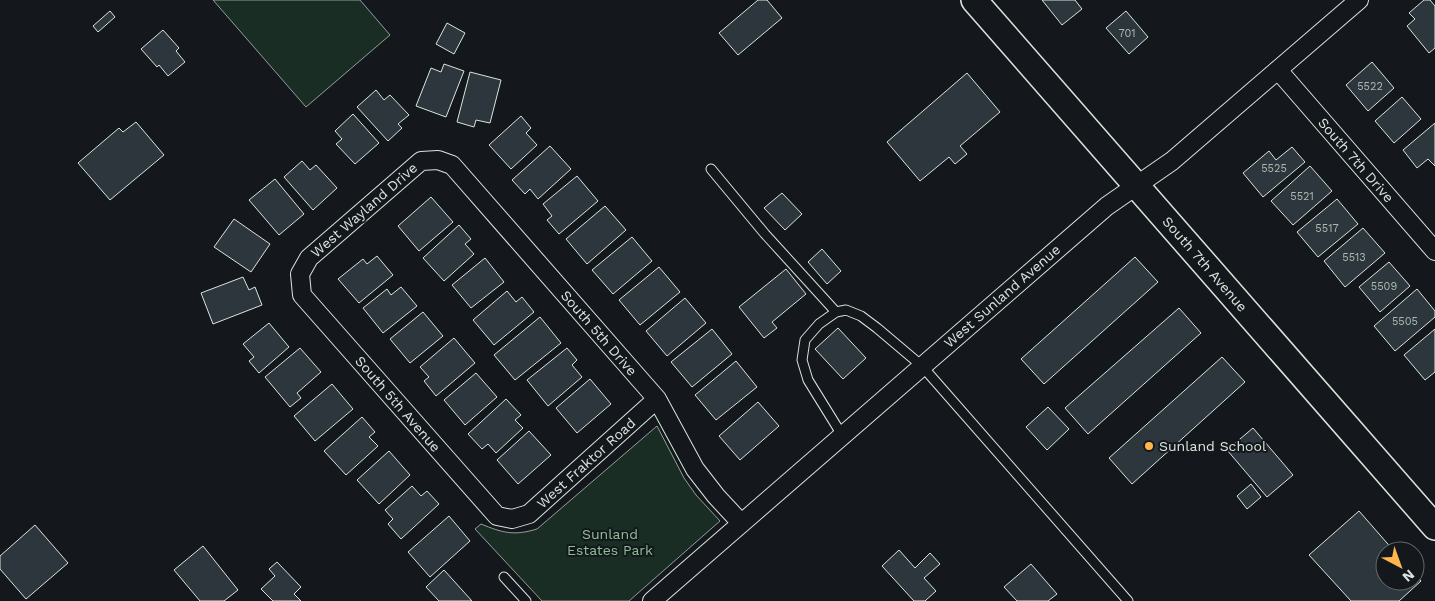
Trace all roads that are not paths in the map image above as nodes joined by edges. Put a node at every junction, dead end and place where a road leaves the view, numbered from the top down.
1 (974, 0) edge
2 (1359, 0) edge
3 (1278, 70) junction
4 (438, 160) joint
5 (711, 169) dead end
6 (1136, 185) junction
7 (1435, 251) edge
8 (300, 274) joint
9 (836, 312) junction
10 (922, 366) junction
11 (657, 399) junction
12 (842, 435) junction
13 (512, 519) joint
14 (742, 523) junction
15 (1435, 527) edge
16 (504, 577) dead end
17 (526, 601) edge
18 (652, 601) edge
19 (1128, 601) edge

1 - 6 main road, South 7th Avenue
2 - 3 street, West Sunland Avenue
3 - 6 street, West Sunland Avenue
3 - 7 street, South 7th Drive
4 - 8 street, West Wayland Drive
4 - 11 street, South 5th Drive
5 - 9 lane
6 - 10 street, West Sunland Avenue
6 - 15 main road, South 7th Avenue
8 - 13 street, South 5th Avenue
9 - 10 lane
9 - 12 lane
10 - 12 street, West Sunland Avenue
10 - 19 lane
11 - 13 street, West Fraktor Road
11 - 14 street, South 5th Drive
12 - 14 street, West Sunland Avenue
14 - 18 street, West Sunland Avenue
16 - 17 lane

